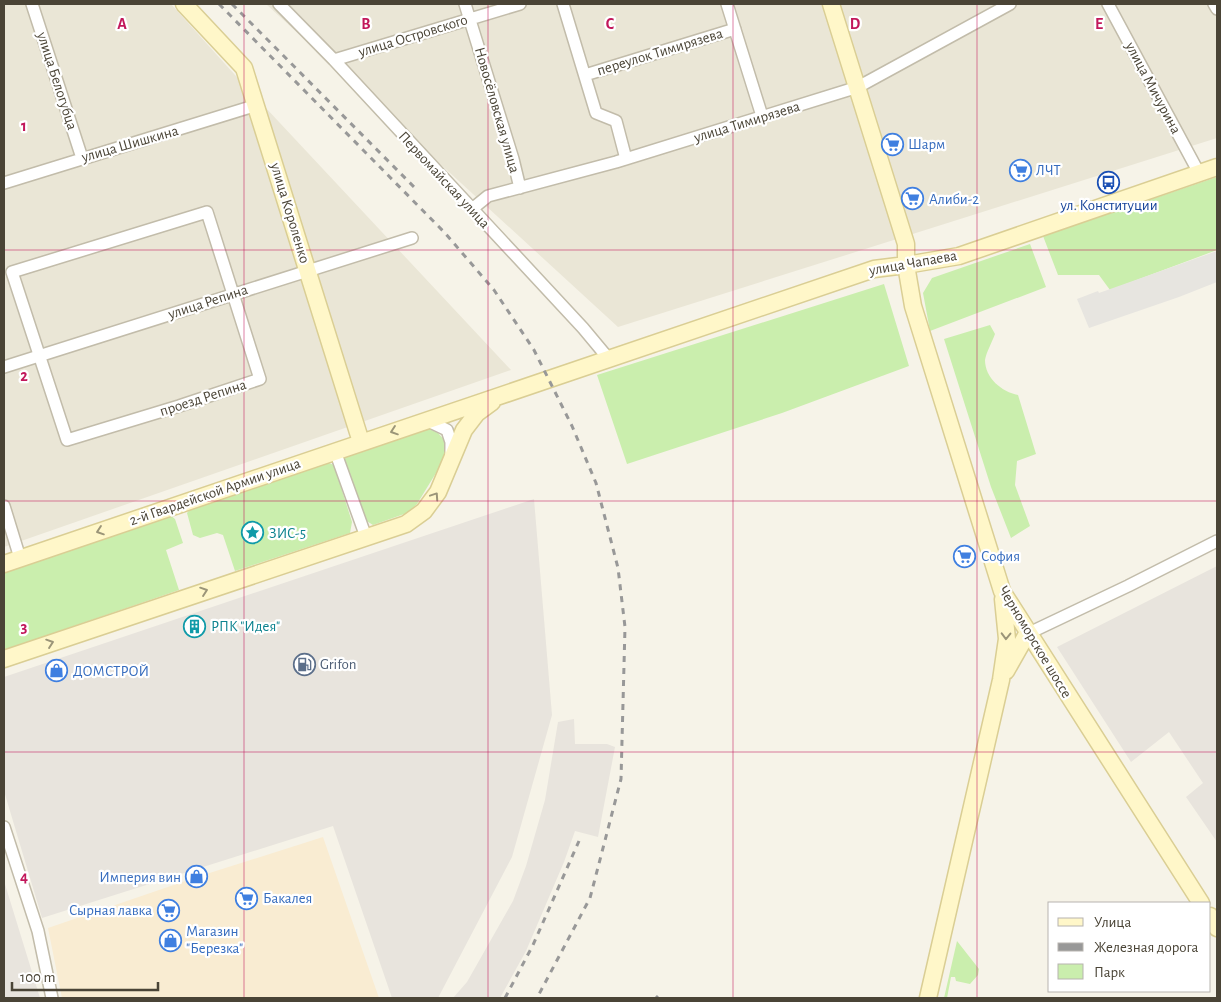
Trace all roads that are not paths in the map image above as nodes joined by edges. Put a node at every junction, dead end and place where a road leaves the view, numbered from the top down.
1 (32, 4) edge
2 (184, 4) edge
3 (279, 4) edge
4 (466, 4) edge
5 (520, 4) edge
6 (563, 4) edge
7 (727, 4) edge
8 (831, 4) edge
9 (1010, 4) edge
10 (1108, 4) edge
11 (1214, 4) edge
12 (1217, 9) edge
13 (470, 19) junction
14 (735, 29) junction
15 (334, 60) junction
16 (585, 75) junction
17 (858, 87) junction
18 (257, 105) junction
19 (762, 116) junction
20 (82, 158) junction
21 (626, 159) junction
22 (1217, 167) edge
23 (1199, 173) junction
24 (4, 183) edge
25 (520, 188) junction
26 (472, 209) junction
27 (412, 238) dead end
28 (906, 266) junction
29 (307, 271) junction
30 (831, 283) junction
31 (234, 294) junction
32 (913, 306) junction
33 (38, 356) junction
34 (608, 358) junction
35 (4, 367) edge
36 (504, 393) junction
37 (426, 420) junction
38 (362, 442) junction
39 (335, 452) junction
40 (452, 460) junction
41 (4, 506) edge
42 (366, 537) junction
43 (1217, 541) edge
44 (20, 558) junction
45 (4, 564) edge
46 (1002, 591) junction
47 (1027, 634) junction
48 (4, 659) edge
49 (1001, 680) junction
50 (4, 826) edge
51 (1200, 902) edge
52 (52, 998) edge
53 (928, 998) edge

1 - 20 street, улица Белогубца
2 - 18 main road, улица Короленко
3 - 15 street, Первомайская улица
4 - 13 street, Новосёловская улица
5 - 13 street, улица Островского
6 - 16 street
7 - 14 street
8 - 17 main road, Черноморское шоссе
9 - 17 street, улица Тимирязева
10 - 23 street, улица Мичурина
11 - 12 street
13 - 15 street, улица Островского
13 - 25 street, Новосёловская улица
14 - 16 street, переулок Тимирязева
14 - 19 street
15 - 26 street, Первомайская улица
16 - 21 street
17 - 19 street, улица Тимирязева
17 - 28 main road, Черноморское шоссе
18 - 20 street, улица Шишкина
18 - 29 main road, улица Короленко
19 - 21 street, улица Тимирязева
20 - 24 street, улица Шишкина
21 - 25 street, улица Тимирязева
22 - 23 main road, улица Чапаева
23 - 28 main road, улица Чапаева
25 - 26 street, улица Тимирязева
26 - 34 street, Первомайская улица
27 - 29 street, улица Репина
28 - 30 main road, улица Чапаева
28 - 32 main road, Черноморское шоссе
29 - 31 street, улица Репина
29 - 38 main road, улица Короленко
30 - 32 main road
30 - 34 main road, улица Чапаева
31 - 33 street, улица Репина
31 - 33 street, проезд Репина
31 - 33 street, проезд Репина
32 - 46 main road, Черноморское шоссе
33 - 35 street, улица Репина
34 - 36 main road, улица Чапаева
36 - 37 main road, 2-й Гвардейской Армии улица
36 - 40 main road
37 -> 38 main road, 2-й Гвардейской Армии улица
37 - 40 street
38 - 39 main road, 2-й Гвардейской Армии улица
39 - 42 street
39 -> 44 main road, 2-й Гвардейской Армии улица
42 -> 40 main road
41 - 44 street
48 -> 42 main road
43 - 47 street
44 - 45 main road, 2-й Гвардейской Армии улица
46 - 47 main road, Черноморское шоссе
46 -> 49 main road
47 - 49 main road
47 - 51 main road, Черноморское шоссе
49 - 53 main road
50 - 52 street

